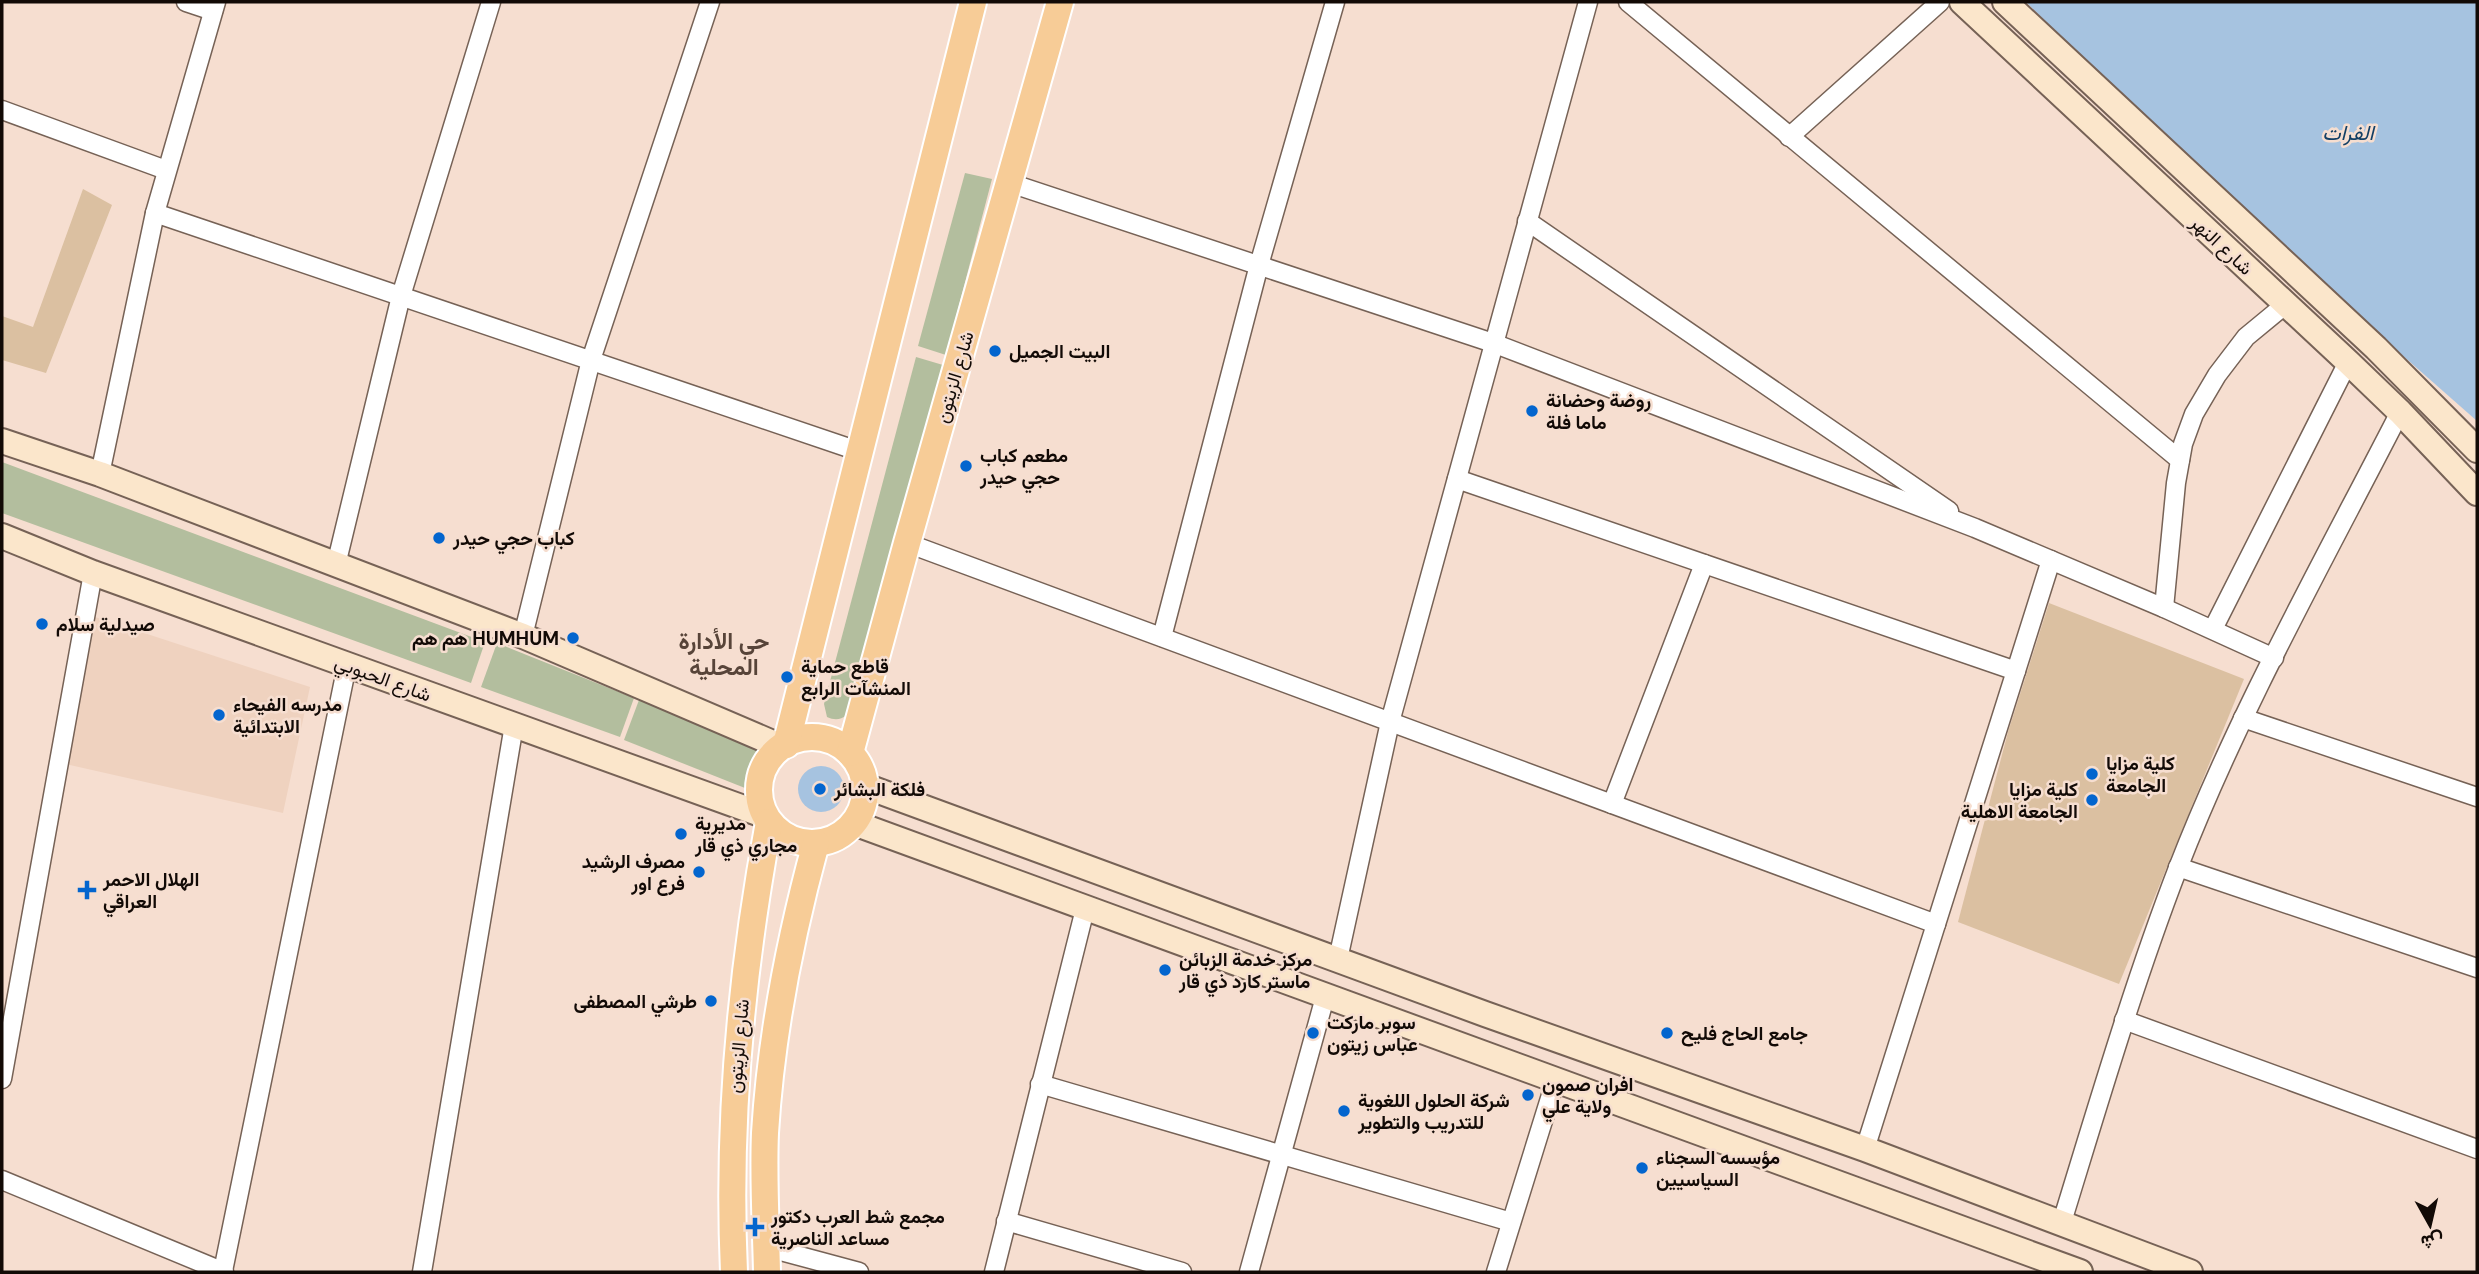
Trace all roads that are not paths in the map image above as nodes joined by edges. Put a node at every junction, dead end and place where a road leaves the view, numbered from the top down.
1 (186, 2) edge
2 (491, 2) edge
3 (710, 2) edge
4 (972, 2) edge
5 (1060, 2) edge
6 (1335, 2) edge
7 (1588, 2) edge
8 (1628, 2) edge
9 (1940, 2) edge
10 (1962, 2) edge
11 (2005, 2) edge
12 (215, 7) edge
13 (2, 110) edge
14 (1788, 137) junction
15 (166, 170) junction
16 (1010, 183) junction
17 (155, 213) junction
18 (1527, 221) junction
19 (1259, 265) junction
20 (401, 296) junction
21 (2286, 304) junction
22 (1493, 343) junction
23 (591, 360) junction
24 (2348, 362) junction
25 (2400, 412) junction
26 (2, 441) edge
27 (2477, 450) edge
28 (858, 452) junction
29 (2180, 460) junction
30 (100, 474) junction
31 (1457, 479) junction
32 (2477, 492) edge
33 (1975, 528) junction
34 (2, 536) edge
35 (906, 542) junction
36 (2051, 560) junction
37 (1704, 564) junction
38 (336, 565) junction
39 (93, 573) junction
40 (2164, 608) junction
41 (2213, 629) junction
42 (523, 636) junction
43 (1162, 637) junction
44 (2274, 658) junction
45 (347, 665) junction
46 (2016, 671) junction
47 (2243, 718) junction
48 (1391, 722) junction
49 (514, 725) junction
50 (784, 746) junction
51 (850, 753) junction
52 (865, 786) junction
53 (2477, 797) edge
54 (1612, 804) junction
55 (767, 819) junction
56 (854, 823) junction
57 (816, 843) junction
58 (2178, 867) junction
59 (1085, 909) junction
60 (1936, 924) junction
61 (1338, 959) junction
62 (2477, 968) edge
63 (1325, 997) junction
64 (1485, 1014) junction
65 (2124, 1020) junction
66 (1470, 1050) junction
67 (2, 1079) edge
68 (1556, 1079) junction
69 (1040, 1084) junction
70 (1865, 1149) junction
71 (2477, 1149) edge
72 (1281, 1154) junction
73 (2, 1180) edge
74 (1006, 1221) junction
75 (1511, 1222) junction
76 (2061, 1225) junction
77 (766, 1260) edge
78 (223, 1272) edge
79 (422, 1272) edge
80 (734, 1272) edge
81 (859, 1272) edge
82 (994, 1272) edge
83 (1182, 1272) edge
84 (1249, 1272) edge
85 (1496, 1272) edge
86 (2080, 1272) edge
87 (2190, 1272) edge

1 - 12 street
2 - 20 street
3 - 23 street
4 - 28 main road
5 - 16 main road, شارع الزيتون
6 - 19 street
7 - 18 street
8 - 14 street
9 - 14 street
10 - 21 main road, شارع النهر
11 - 27 main road, شارع النهر
12 - 15 street
13 - 15 street
14 - 29 street
15 - 17 street
16 - 19 street
16 - 35 main road, شارع الزيتون
17 - 20 street
17 - 30 street
18 - 22 street
18 - 33 street
19 - 22 street
19 - 43 street
20 - 23 street
20 - 38 street
21 - 24 main road, شارع النهر
21 - 29 street
22 - 31 street
22 - 33 street
23 - 28 street
23 - 42 street
24 - 25 main road, شارع النهر
24 - 41 street
25 - 32 main road, شارع النهر
25 - 44 street
26 - 30 main road
28 - 50 main road
29 - 40 street
30 - 38 main road
31 - 37 street
31 - 48 street
33 - 36 street
34 - 39 main road, شارع الحبوبي
35 - 43 street
35 - 51 main road, شارع الزيتون
36 - 40 street
36 - 46 street
37 - 46 street
37 - 54 street
38 - 42 main road
39 - 45 main road, شارع الحبوبي
39 - 67 street
40 - 41 street
41 - 44 street
42 - 50 main road
43 - 48 street
44 - 47 street
45 - 49 main road, شارع الحبوبي
45 - 78 street
46 - 60 street
47 - 53 street
47 - 58 street
48 - 54 street
48 - 61 street
49 - 55 main road, شارع الحبوبي
49 - 79 street
50 - 51 main road
50 - 55 main road
51 - 52 main road
52 - 56 main road
52 - 61 main road
54 - 60 street
55 - 57 main road
55 - 80 main road, شارع الزيتون
56 - 57 main road
56 - 59 main road
57 - 77 main road, شارع الزيتون
58 - 62 street
58 - 65 street
59 - 63 main road
59 - 69 street
60 - 70 street
61 - 64 main road
63 - 66 main road
63 - 72 street
64 - 66 main road
64 - 70 main road
65 - 71 street
65 - 76 street
66 - 68 main road
68 - 75 street
68 - 86 main road
69 - 72 street
69 - 74 street
70 - 76 main road
72 - 75 street
72 - 84 street
73 - 78 street
74 - 82 street
74 - 83 street
75 - 85 street
76 - 87 main road
77 - 81 street

